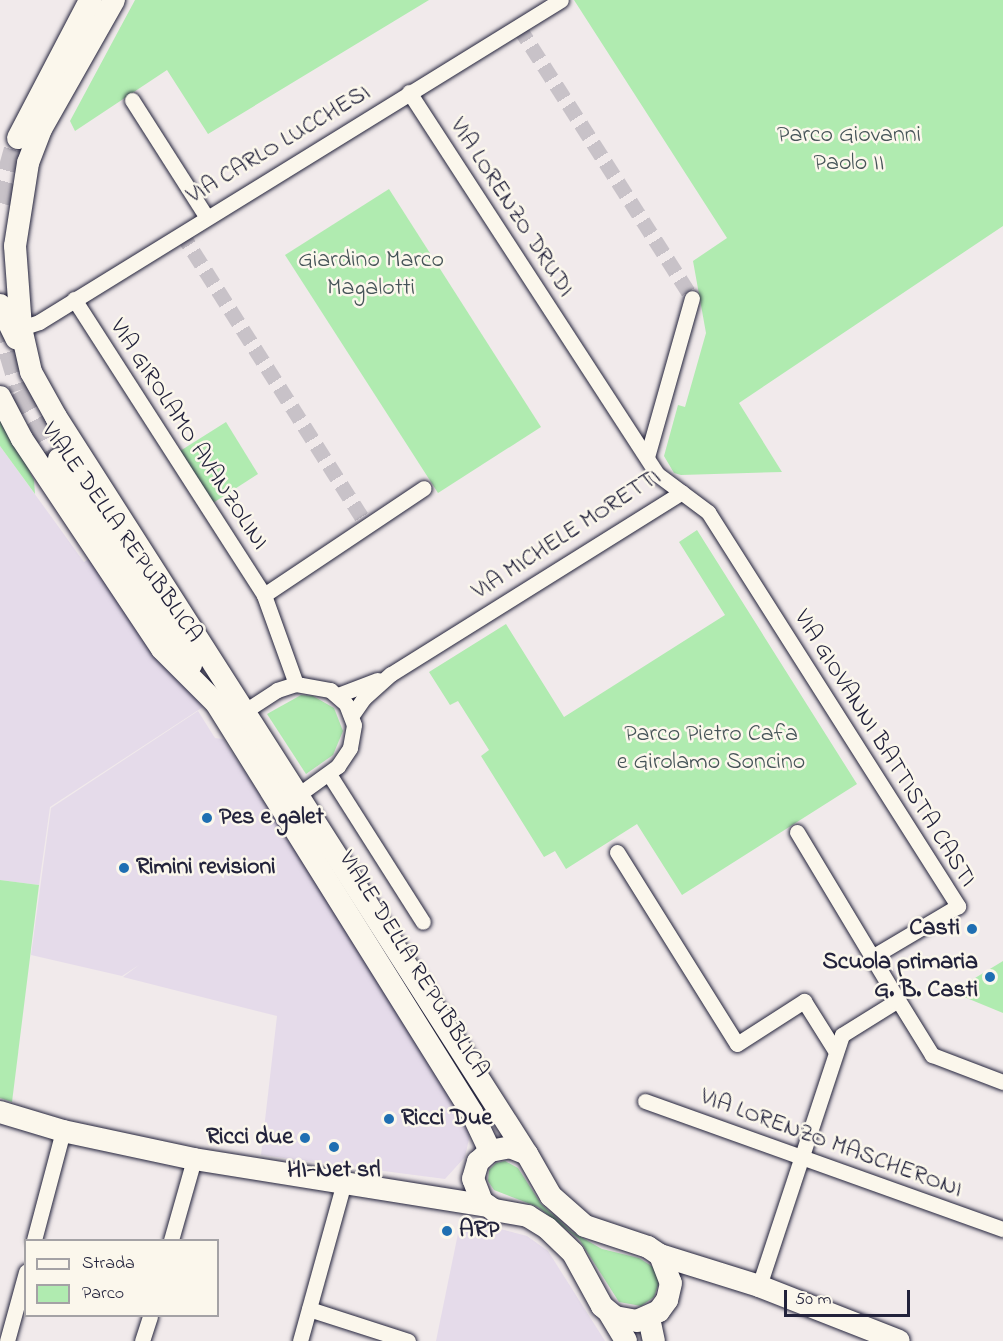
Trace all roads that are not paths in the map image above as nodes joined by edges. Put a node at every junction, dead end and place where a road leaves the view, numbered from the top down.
1 (90, 0) edge
2 (114, 0) edge
3 (561, 0) edge
4 (409, 92) junction
5 (132, 100) dead end
6 (18, 138) tunnel mouth
7 (206, 216) junction
8 (692, 298) dead end
9 (74, 299) junction
10 (0, 305) edge
11 (21, 328) junction
12 (575, 349) joint
13 (31, 372) junction
14 (0, 397) edge
15 (647, 458) junction
16 (59, 459) tunnel mouth
17 (424, 488) dead end
18 (682, 492) junction
19 (264, 596) junction
20 (391, 674) junction
21 (296, 684) junction
22 (339, 695) junction
23 (216, 703) junction
24 (245, 711) junction
25 (352, 715) junction
26 (329, 774) junction
27 (298, 795) junction
28 (796, 832) dead end
29 (617, 852) dead end
30 (423, 922) dead end
31 (872, 957) junction
32 (898, 1000) junction
33 (836, 1052) junction
34 (1003, 1082) edge
35 (645, 1101) dead end
36 (0, 1112) edge
37 (63, 1131) junction
38 (490, 1151) junction
39 (527, 1154) junction
40 (803, 1157) junction
41 (194, 1159) junction
42 (474, 1172) junction
43 (344, 1182) junction
44 (425, 1195) junction
45 (487, 1206) junction
46 (1003, 1229) edge
47 (34, 1239) edge
48 (171, 1239) edge
49 (660, 1255) junction
50 (721, 1274) junction
51 (24, 1279) edge
52 (759, 1286) junction
53 (671, 1289) junction
54 (309, 1309) junction
55 (610, 1314) junction
56 (150, 1317) edge
57 (649, 1318) junction
58 (7, 1341) edge
59 (142, 1341) edge
60 (300, 1341) edge
61 (408, 1341) edge
62 (626, 1341) edge
63 (654, 1341) edge
64 (899, 1341) edge

1 - 6 main road
2 - 11 main road
3 - 4 street, VIA CARLO LUCCHESI
4 - 7 street, VIA CARLO LUCCHESI
4 - 12 street, VIA LORENZO DRUDI
5 - 7 street
7 - 9 street, VIA CARLO LUCCHESI
8 - 15 street
9 - 11 street, VIA CARLO LUCCHESI
9 - 19 street, VIA GIROLAMO AVANZOLINI
10 - 13 main road
11 - 13 main road
12 - 15 street, VIA MICHELE MORETTI
13 - 24 main road, VIALE DELLA REPUBBLICA
14 - 23 main road, VIALE DELLA REPUBBLICA
15 - 18 street, VIA MICHELE MORETTI
16 - 23 main road
17 - 19 street
18 - 20 street, VIA MICHELE MORETTI
18 - 31 street, VIA GIOVANNI BATTISTA CASTI
19 - 21 street
20 - 22 street, VIA MICHELE MORETTI
20 - 25 street, VIA MICHELE MORETTI
21 - 22 street
21 - 24 street
22 - 25 street
23 - 38 main road, VIALE DELLA REPUBBLICA
24 - 27 main road, VIALE DELLA REPUBBLICA
25 - 26 street
26 - 27 street
26 - 30 street
27 - 39 main road, VIALE DELLA REPUBBLICA
28 - 31 street
29 - 33 street
31 - 32 street
32 - 33 street
32 - 34 street
33 - 40 street
35 - 40 street, VIA LORENZO MASCHERONI
36 - 37 main road
37 - 41 main road
37 - 47 street
38 - 39 main road
38 - 42 main road
39 - 49 main road, VIALE DELLA REPUBBLICA
40 - 46 street, VIA LORENZO MASCHERONI
40 - 52 street
41 - 43 main road
41 - 48 street
42 - 44 main road
42 - 45 main road
43 - 44 main road
43 - 54 street
44 - 45 main road
45 - 55 main road
49 - 50 main road, VIALE DELLA REPUBBLICA
49 - 53 main road
50 - 52 main road, VIALE DELLA REPUBBLICA
50 - 53 main road
51 - 58 street
52 - 64 main road, VIALE DELLA REPUBBLICA
53 - 57 main road
54 - 60 street
54 - 61 street
55 - 57 main road
55 - 62 main road
56 - 59 street
57 - 63 main road

